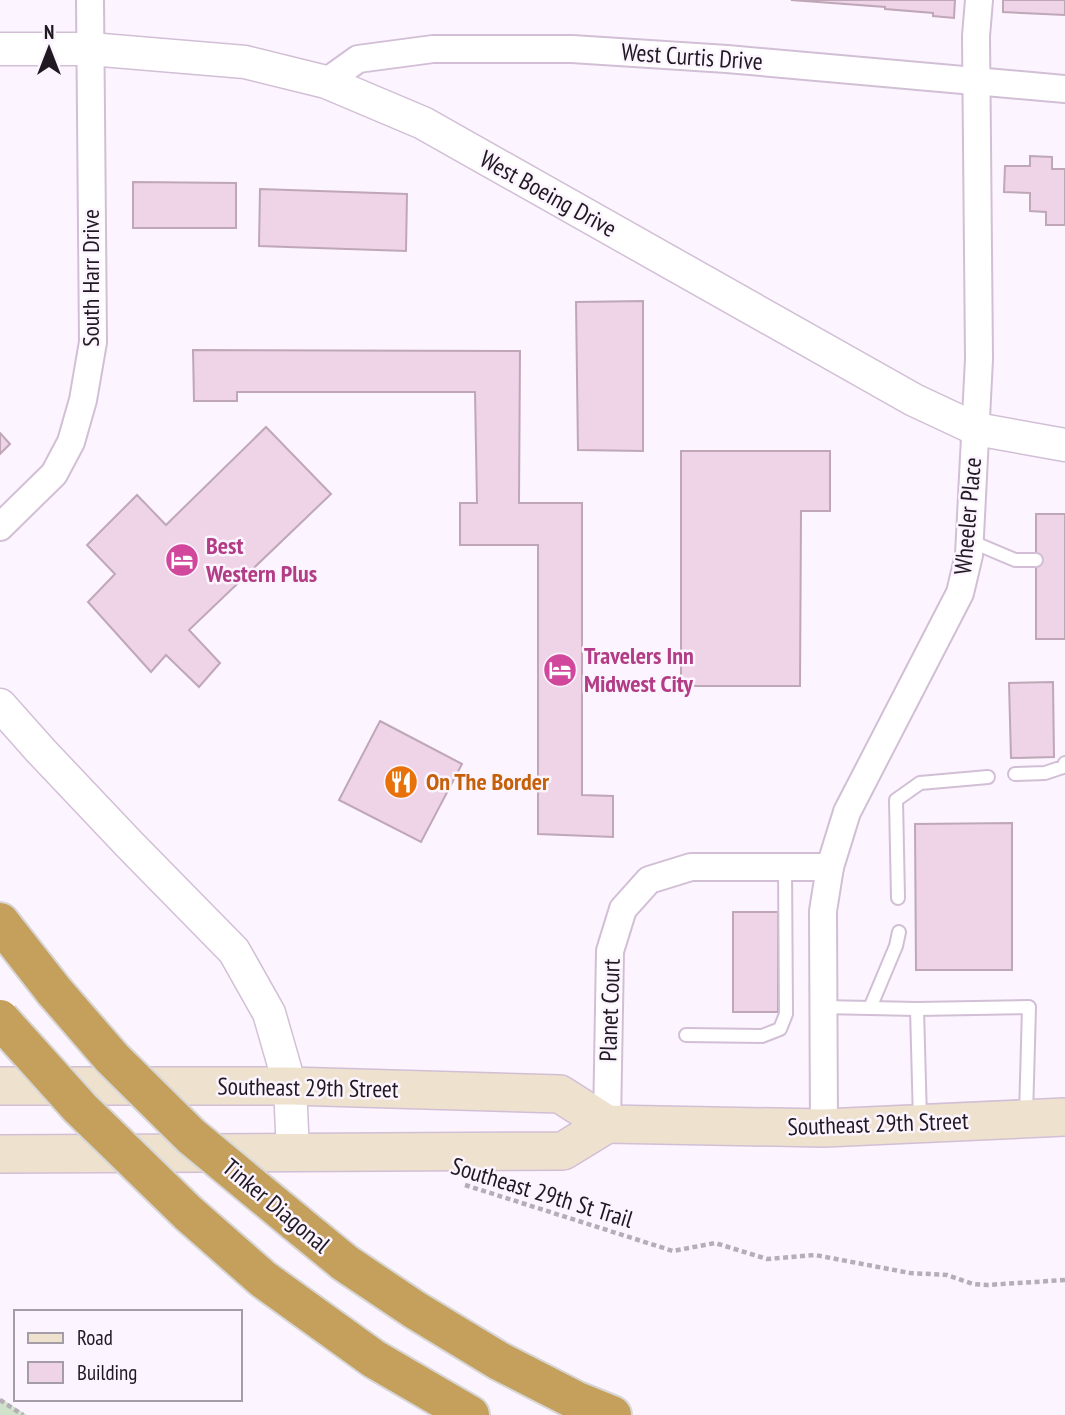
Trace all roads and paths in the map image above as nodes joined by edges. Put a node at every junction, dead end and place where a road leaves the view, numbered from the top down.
1 (90, 0) edge
2 (979, 0) edge
3 (0, 49) edge
4 (90, 49) junction
5 (326, 82) junction
6 (976, 82) junction
7 (1065, 89) edge
8 (976, 429) junction
9 (1065, 445) edge
10 (0, 527) edge
11 (970, 541) junction
12 (1036, 560) dead end
13 (0, 705) edge
14 (1065, 763) edge
15 (1015, 774) dead end
16 (988, 777) dead end
17 (785, 867) junction
18 (830, 867) junction
19 (898, 898) dead end
20 (0, 922) edge
21 (899, 932) dead end
22 (822, 1007) junction
23 (870, 1008) junction
24 (917, 1009) junction
25 (0, 1019) edge
26 (687, 1035) dead end
27 (0, 1086) edge
28 (290, 1086) junction
29 (1065, 1117) edge
30 (1026, 1119) junction
31 (920, 1123) junction
32 (607, 1124) junction
33 (824, 1128) junction
34 (293, 1153) junction
35 (0, 1154) edge
36 (464, 1185) dead end
37 (1065, 1280) edge
38 (0, 1400) edge
39 (23, 1415) edge
40 (470, 1415) edge
41 (612, 1415) edge

1 - 4 street, South Harr Drive
2 - 6 street, Wheeler Place
3 - 4 street, West Boeing Drive
4 - 5 street, West Boeing Drive
4 - 10 street, South Harr Drive
5 - 6 street, West Curtis Drive
5 - 8 street, West Boeing Drive
6 - 7 street, West Curtis Drive
6 - 8 street, Wheeler Place
8 - 9 street, West Boeing Drive
8 - 11 street, Wheeler Place
11 - 12 lane
11 - 18 street, Wheeler Place
13 - 28 street
14 - 15 lane
16 - 19 lane
17 - 18 street, Planet Court
17 - 26 lane
17 - 32 street, Planet Court
18 - 22 street, Wheeler Place
20 - 41 highway, Tinker Diagonal, bridge
21 - 23 lane
22 - 23 lane
22 - 33 street, Wheeler Place
23 - 24 lane
24 - 30 lane
24 - 31 lane
25 - 40 highway, bridge
27 - 28 main road, Southeast 29th Street
28 - 32 main road, Southeast 29th Street
28 - 34 street
29 - 30 main road, Southeast 29th Street
30 - 31 main road, Southeast 29th Street
31 - 33 main road, Southeast 29th Street
32 - 33 main road, Southeast 29th Street
32 - 34 main road
34 - 35 main road
36 - 37 path, Southeast 29th St Trail
38 - 39 path

